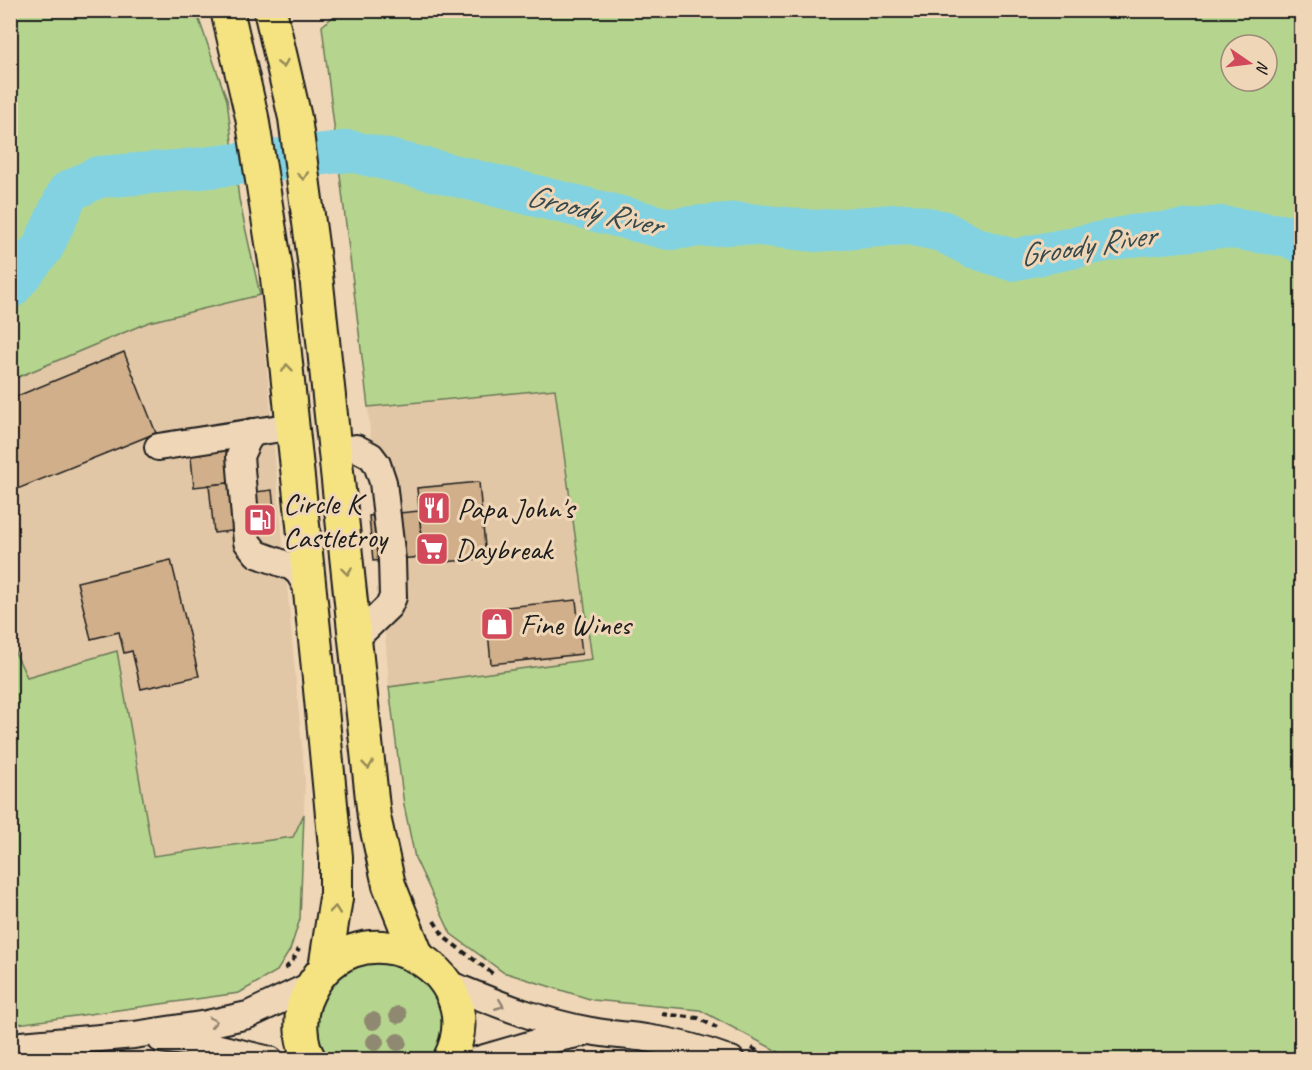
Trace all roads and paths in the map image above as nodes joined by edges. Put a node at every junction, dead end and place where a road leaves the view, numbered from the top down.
1 (227, 10) edge
2 (270, 10) edge
3 (328, 391) junction
4 (294, 426) junction
5 (253, 432) junction
6 (158, 447) dead end
7 (335, 451) junction
8 (301, 494) junction
9 (311, 594) junction
10 (354, 640) junction
11 (433, 918) dead end
12 (304, 940) dead end
13 (417, 955) junction
14 (319, 976) junction
15 (278, 977) dead end
16 (497, 978) dead end
17 (446, 983) junction
18 (591, 1031) junction
19 (134, 1035) junction
20 (10, 1046) edge
21 (270, 1059) edge
22 (310, 1059) edge
23 (449, 1059) edge
24 (478, 1059) edge
25 (731, 1059) edge

4 -> 1 main road
2 -> 3 main road
3 - 4 main road
3 - 7 main road
4 - 5 street
4 - 8 main road
5 - 6 street
5 - 9 street
7 - 8 main road
7 -> 10 main road
7 - 10 street
8 - 9 main road
14 -> 9 main road
10 -> 13 main road
11 - 16 path
12 - 15 path
13 - 14 main road
13 - 17 main road
19 -> 14 street
14 - 22 main road
17 -> 18 street
17 - 23 main road
18 - 24 street
18 - 25 street
19 - 20 street
19 - 21 street

